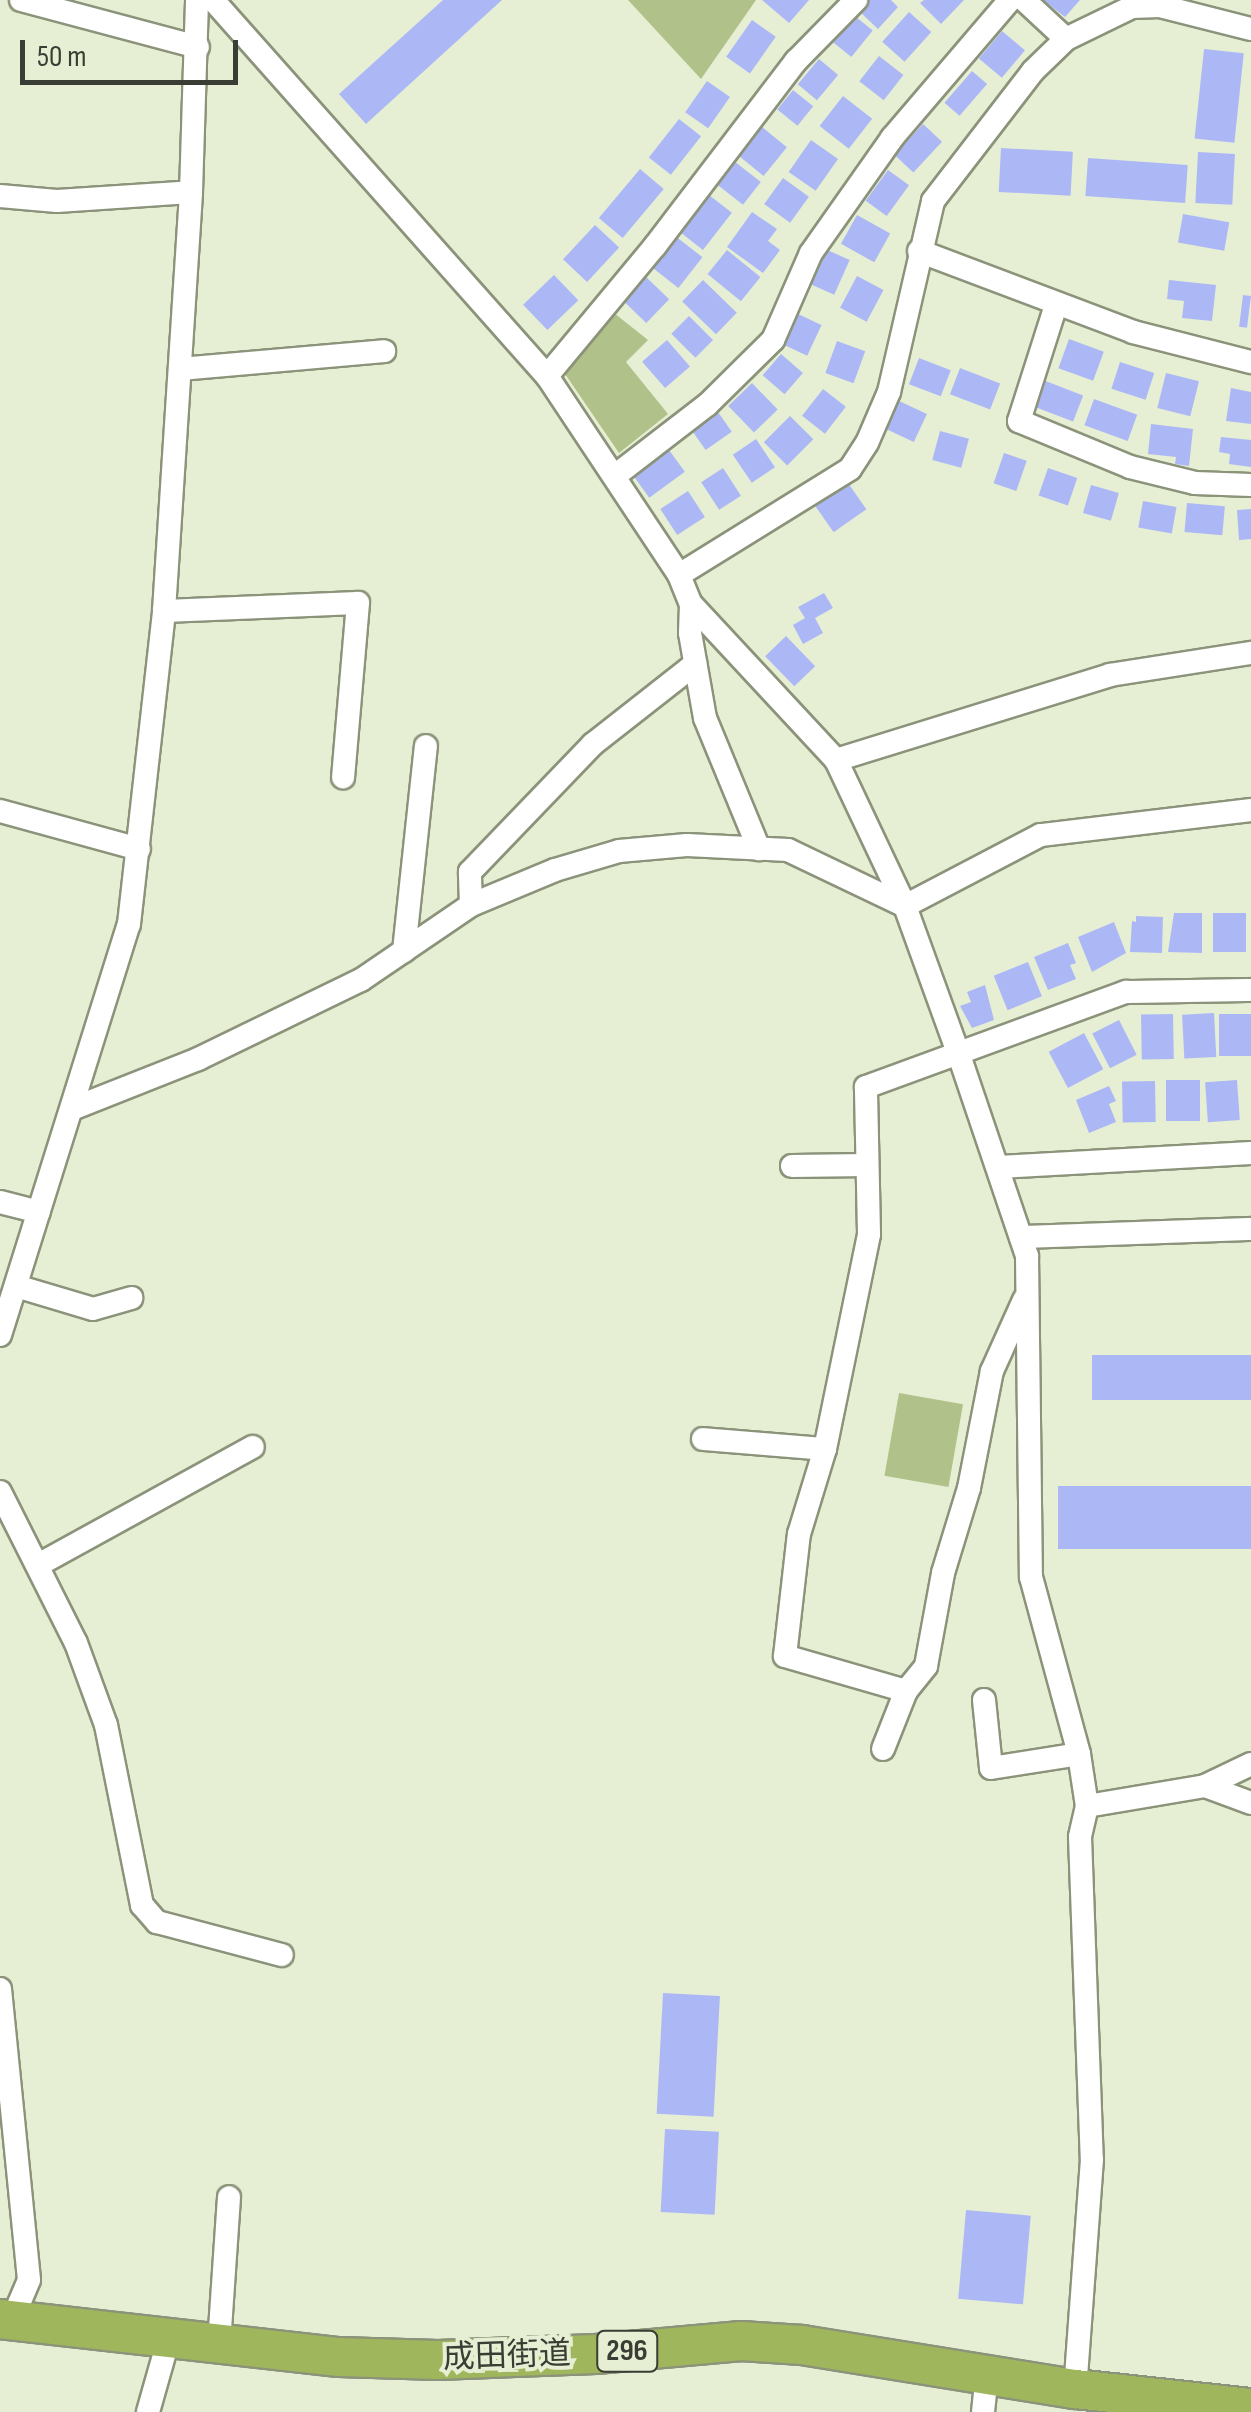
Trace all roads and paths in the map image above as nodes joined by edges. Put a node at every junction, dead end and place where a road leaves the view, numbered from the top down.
1 (21, 0) edge
2 (197, 0) edge
3 (213, 0) edge
4 (856, 0) edge
5 (1010, 0) edge
6 (1024, 0) edge
7 (1251, 29) edge
8 (1066, 39) junction
9 (198, 47) junction
10 (191, 192) junction
11 (0, 196) edge
12 (918, 252) junction
13 (1056, 305) junction
14 (384, 350) dead end
15 (1251, 362) edge
16 (180, 369) junction
17 (547, 376) junction
18 (616, 475) junction
19 (1251, 486) edge
20 (679, 575) junction
21 (692, 604) junction
22 (164, 611) junction
23 (1251, 653) edge
24 (695, 664) junction
25 (426, 746) dead end
26 (836, 760) junction
27 (343, 777) dead end
28 (1251, 810) edge
29 (0, 811) edge
30 (759, 849) junction
31 (140, 850) junction
32 (471, 905) junction
33 (905, 906) junction
34 (404, 952) junction
35 (1251, 990) edge
36 (959, 1056) junction
37 (72, 1109) junction
38 (1251, 1152) edge
39 (792, 1166) dead end
40 (867, 1166) junction
41 (999, 1168) junction
42 (0, 1202) edge
43 (40, 1212) junction
44 (1251, 1229) edge
45 (1020, 1237) junction
46 (16, 1286) junction
47 (131, 1298) dead end
48 (1024, 1300) junction
49 (0, 1335) edge
50 (703, 1439) dead end
51 (253, 1447) dead end
52 (824, 1449) junction
53 (0, 1492) edge
54 (38, 1565) junction
55 (906, 1692) junction
56 (984, 1700) dead end
57 (883, 1749) dead end
58 (1079, 1754) junction
59 (1251, 1764) edge
60 (1205, 1786) junction
61 (1251, 1803) edge
62 (1086, 1806) junction
63 (282, 1955) dead end
64 (0, 1989) edge
65 (228, 2197) dead end
66 (6, 2320) edge
67 (169, 2338) junction
68 (219, 2344) junction
69 (1075, 2389) junction
70 (985, 2394) edge
71 (1251, 2408) edge
72 (148, 2412) edge

1 - 9 street
2 - 9 street
3 - 17 street
4 - 17 street
5 - 18 street
6 - 8 street
7 - 8 street
8 - 12 street
9 - 10 street
10 - 11 street
10 - 16 street
12 - 13 street
12 - 20 street
13 - 15 street
13 - 19 street
14 - 16 street
16 - 22 street
17 - 18 street
18 - 20 street
20 - 21 street
21 - 24 street
21 - 26 street
22 - 27 street
22 - 31 street
23 - 26 street
24 - 30 street
24 - 32 street
25 - 34 street
26 - 33 street
28 - 33 street
29 - 31 street
30 - 32 street
30 - 33 street
31 - 37 street
32 - 34 street
33 - 36 street
34 - 37 street
35 - 36 street
36 - 40 street
36 - 41 street
37 - 43 street
38 - 41 street
39 - 40 street
40 - 52 street
41 - 45 street
42 - 43 street
43 - 46 street
44 - 45 street
45 - 48 street
46 - 47 street
46 - 49 street
48 - 55 street
48 - 58 street
50 - 52 street
51 - 54 street
52 - 55 street
53 - 54 street
54 - 63 street
55 - 57 street
56 - 58 street
58 - 62 street
59 - 60 street
60 - 61 street
60 - 62 street
62 - 69 street
64 - 66 street
65 - 68 street
66 - 67 highway, 成田街道 / 296
67 - 68 highway, 成田街道 / 296
67 - 72 street
68 - 70 highway, 成田街道 / 296
69 - 70 highway, 成田街道 / 296
69 - 71 highway, 成田街道 / 296

